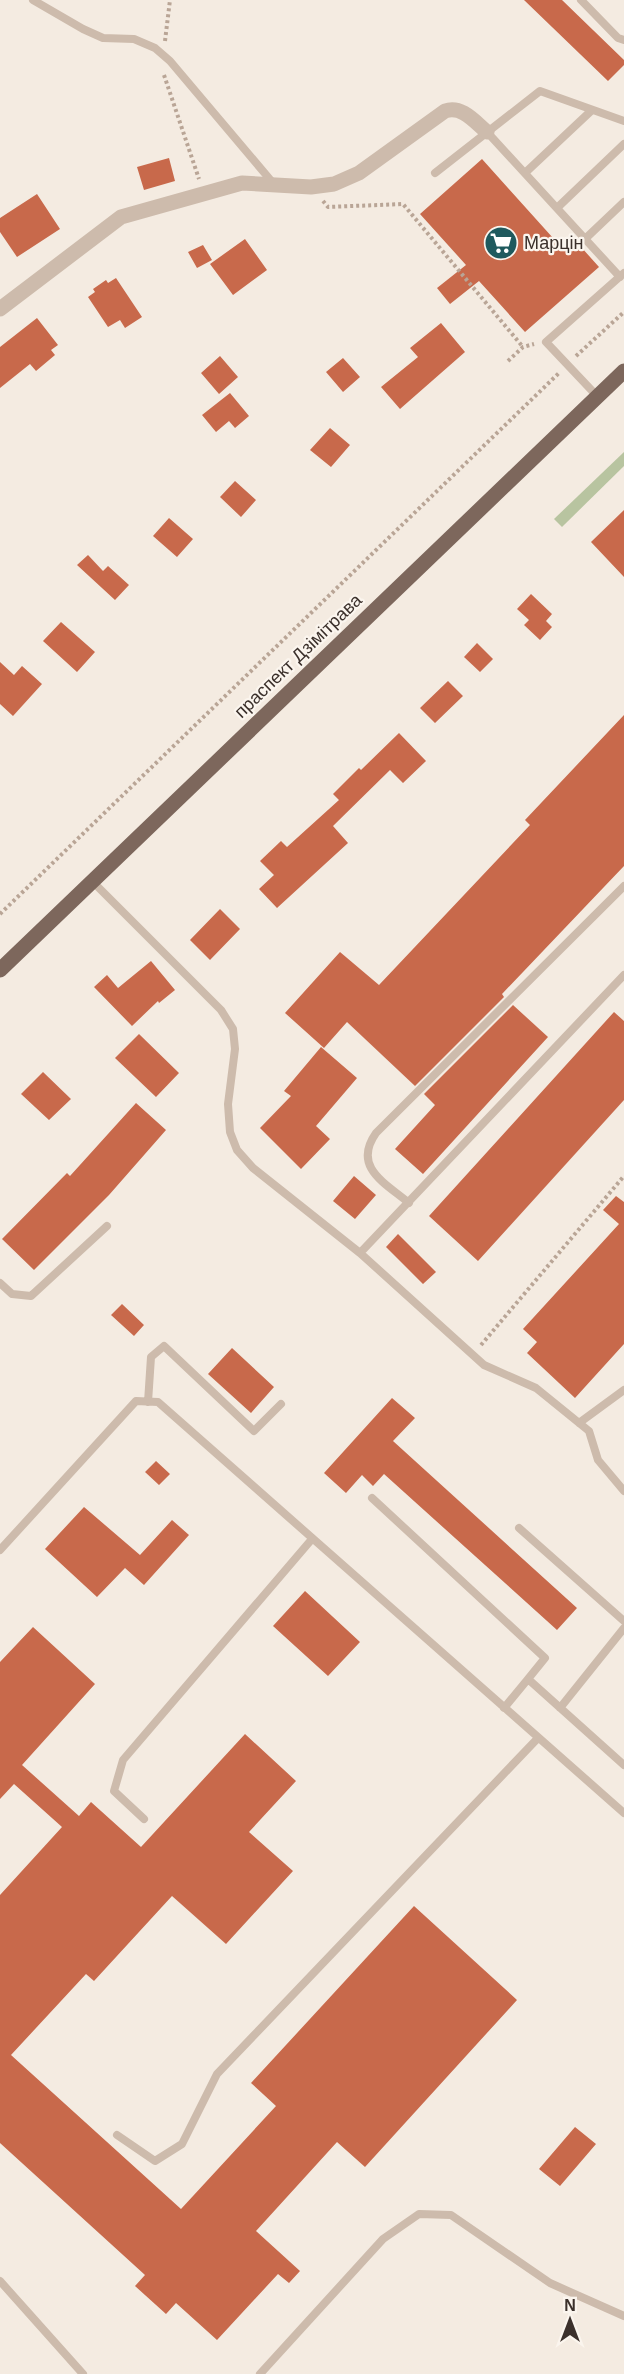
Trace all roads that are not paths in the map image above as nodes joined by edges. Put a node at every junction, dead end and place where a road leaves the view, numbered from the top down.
1 (33, 0) edge
2 (581, 0) edge
3 (624, 40) edge
4 (592, 110) junction
5 (624, 121) edge
6 (487, 132) junction
7 (624, 144) edge
8 (435, 173) dead end
9 (525, 173) junction
10 (274, 184) junction
11 (624, 202) edge
12 (557, 208) junction
13 (585, 238) junction
14 (622, 275) edge
15 (0, 309) edge
16 (624, 371) edge
17 (597, 396) junction
18 (92, 881) junction
19 (624, 886) edge
20 (0, 970) edge
21 (624, 975) edge
22 (409, 1203) junction
23 (107, 1226) dead end
24 (360, 1253) junction
25 (0, 1283) edge
26 (624, 1390) edge
27 (148, 1401) junction
28 (281, 1404) dead end
29 (579, 1423) junction
30 (624, 1491) edge
31 (372, 1498) dead end
32 (519, 1528) dead end
33 (312, 1539) junction
34 (0, 1550) edge
35 (624, 1621) edge
36 (624, 1628) edge
37 (528, 1679) junction
38 (504, 1708) junction
39 (560, 1708) junction
40 (538, 1738) junction
41 (624, 1765) edge
42 (624, 1813) edge
43 (144, 1819) dead end
44 (117, 2135) dead end
45 (2, 2286) edge
46 (624, 2316) edge
47 (83, 2374) edge
48 (260, 2374) edge

1 - 10 lane
2 - 3 lane
4 - 5 lane
4 - 6 lane
4 - 9 lane
6 - 8 lane
6 - 9 lane
6 - 10 street
7 - 12 lane
9 - 12 lane
10 - 15 street
11 - 13 lane
12 - 13 lane
13 - 14 lane
14 - 17 lane
16 - 17 main road, праспект Дзімітрава
17 - 18 main road, праспект Дзімітрава
18 - 20 main road, праспект Дзімітрава
18 - 24 lane
19 - 22 lane
21 - 22 lane
22 - 24 lane
23 - 25 lane
24 - 29 lane
26 - 29 lane
27 - 28 lane
27 - 33 lane
27 - 34 lane
29 - 30 lane
31 - 37 lane
32 - 35 lane
33 - 38 lane
33 - 43 lane
36 - 39 lane
37 - 38 lane
37 - 39 lane
38 - 40 lane
39 - 41 lane
40 - 42 lane
40 - 44 lane
45 - 47 lane
46 - 48 lane

